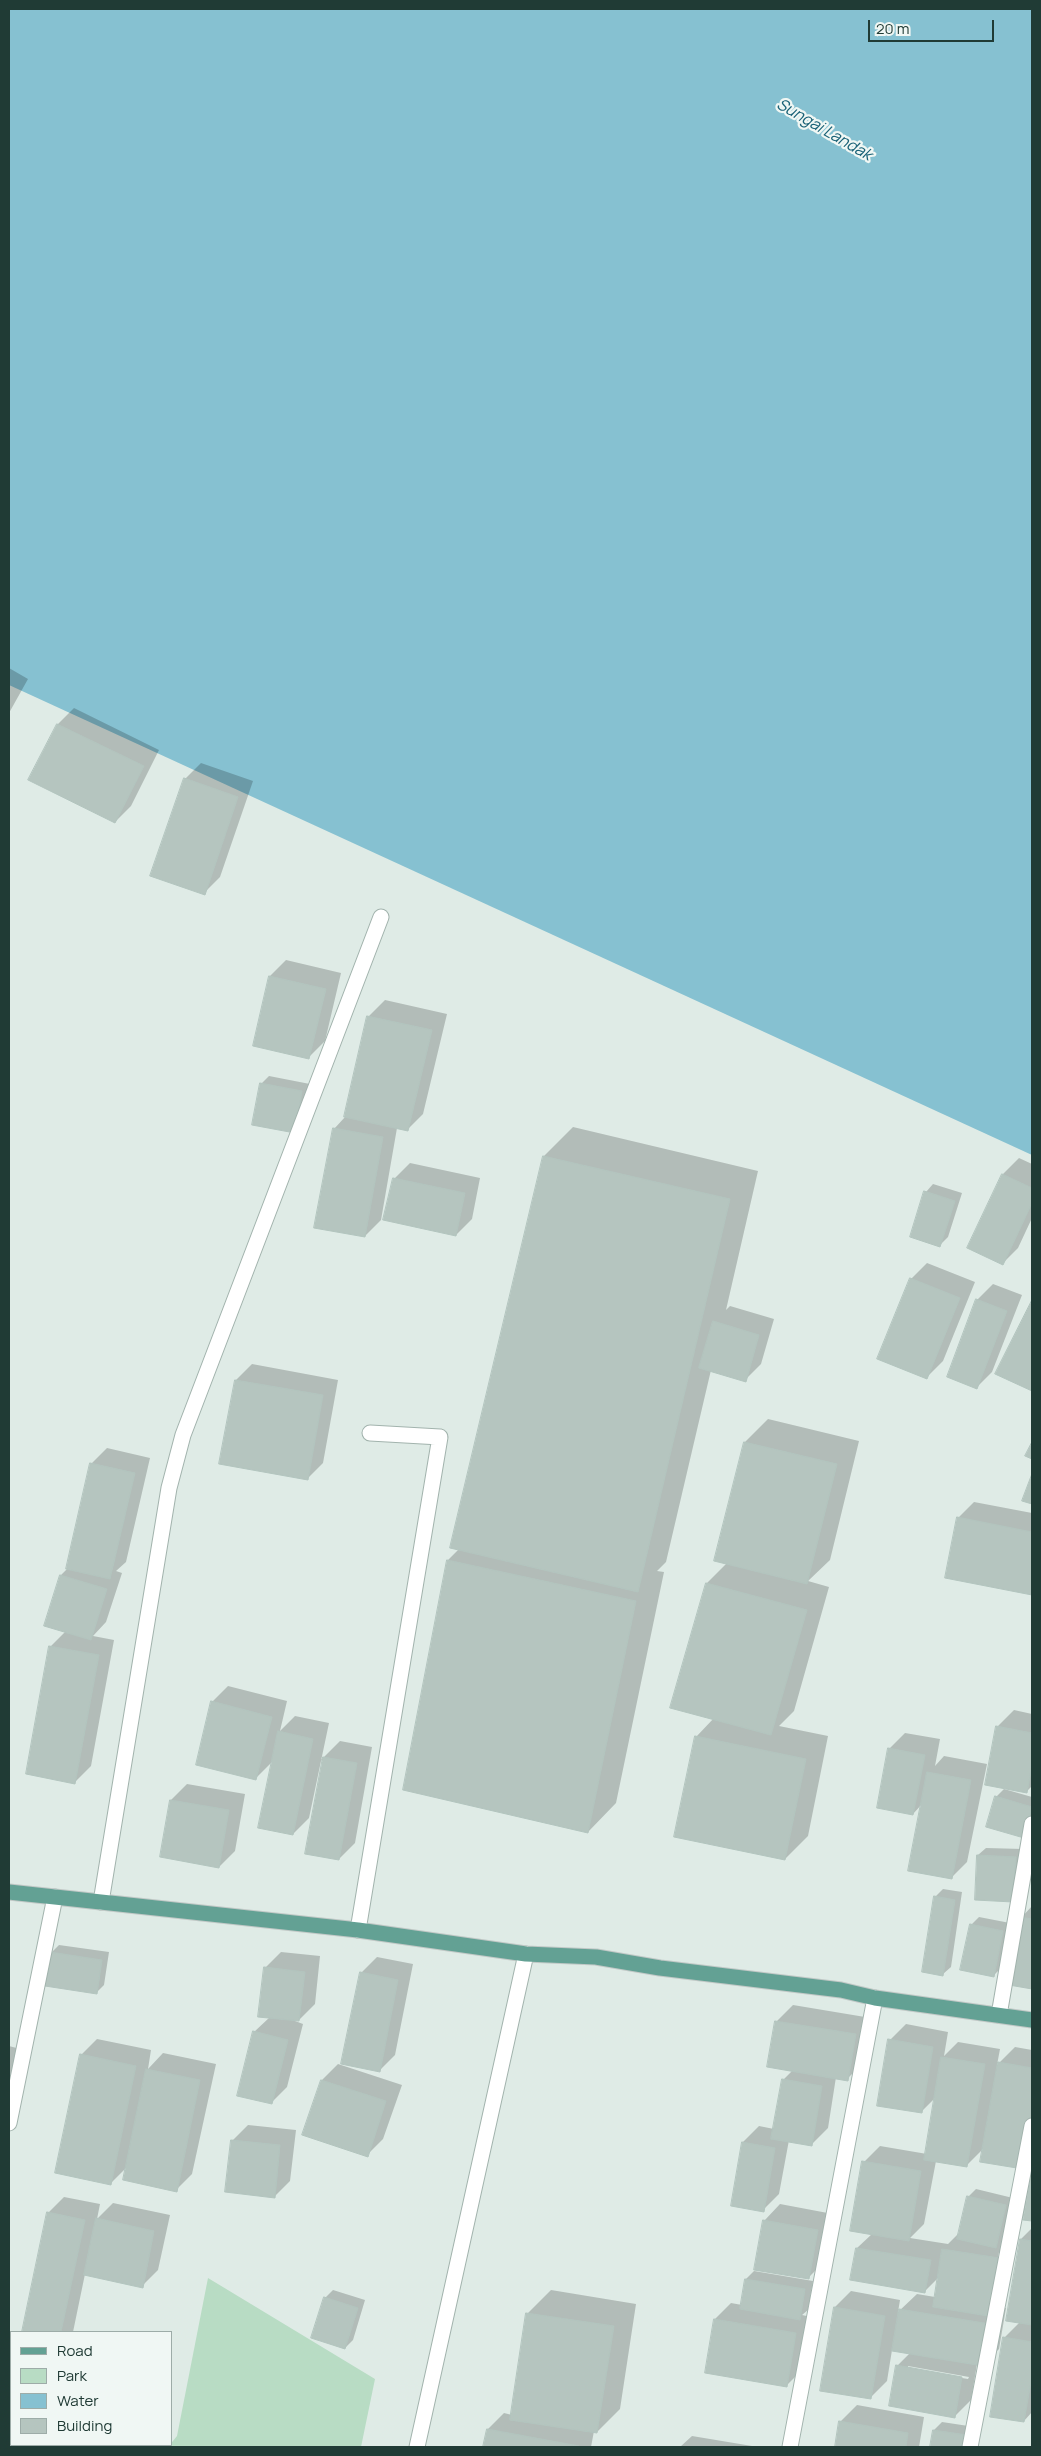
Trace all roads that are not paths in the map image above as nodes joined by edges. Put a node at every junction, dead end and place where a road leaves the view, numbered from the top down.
1 (381, 917) dead end
2 (370, 1433) dead end
3 (1032, 1824) edge
4 (9, 1892) edge
5 (55, 1897) junction
6 (101, 1902) junction
7 (358, 1930) junction
8 (526, 1954) junction
9 (875, 1998) junction
10 (999, 2015) junction
11 (1032, 2020) edge
12 (9, 2123) edge
13 (1032, 2126) edge
14 (416, 2447) edge
15 (790, 2447) edge
16 (970, 2447) edge

1 - 6 street
2 - 7 street
3 - 10 street
4 - 5 main road
5 - 6 main road
5 - 12 street
6 - 7 main road
7 - 8 main road
8 - 9 main road
8 - 14 street
9 - 10 main road
9 - 15 street
10 - 11 main road
13 - 16 street

